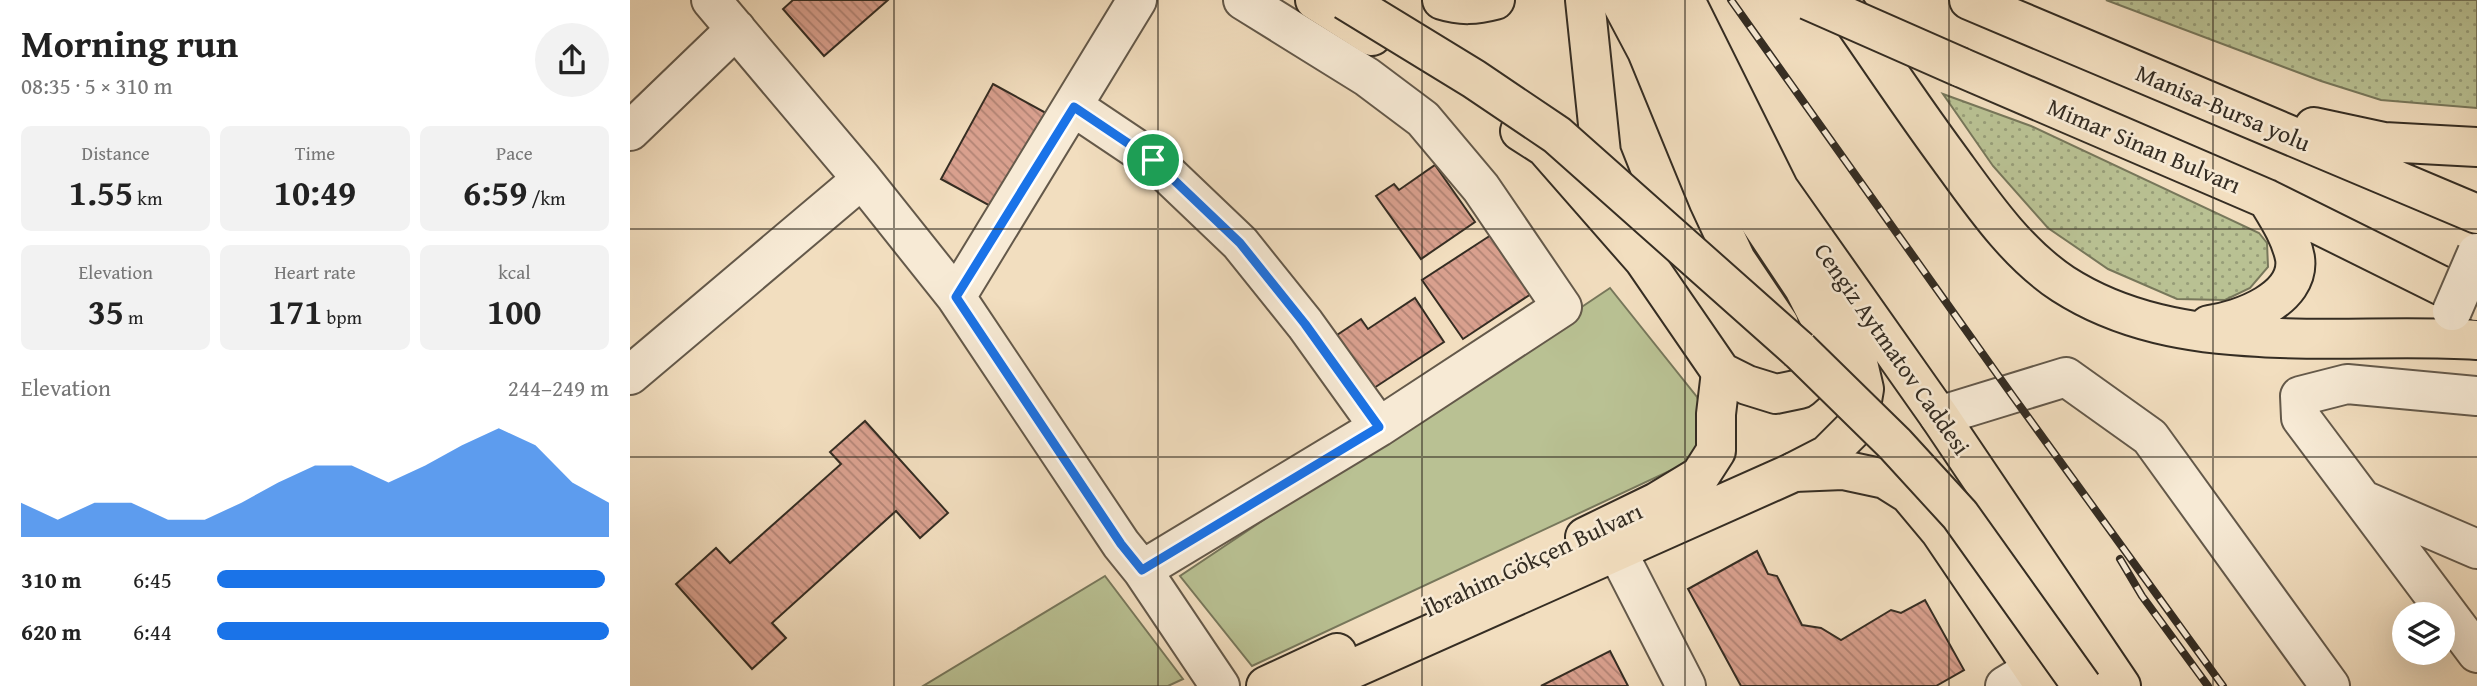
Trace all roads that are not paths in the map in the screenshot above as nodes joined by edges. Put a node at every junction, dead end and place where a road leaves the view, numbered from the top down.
1 (711, 0) edge
2 (1137, 0) edge
3 (1243, 0) edge
4 (1315, 0) edge
5 (1345, 0) edge
6 (1442, 0) edge
7 (1495, 0) edge
8 (1585, 0) edge
9 (1620, 0) edge
10 (1648, 0) edge
11 (1685, 0) edge
12 (1808, 0) edge
13 (1840, 0) edge
14 (1969, 0) edge
15 (736, 29) junction
16 (2216, 105) junction
17 (1074, 107) junction
18 (630, 131) edge
19 (2477, 147) edge
20 (862, 179) junction
21 (2267, 199) junction
22 (2477, 214) edge
23 (2477, 253) edge
24 (1644, 260) junction
25 (1804, 288) junction
26 (956, 297) junction
27 (2464, 306) edge
28 (2182, 329) junction
29 (2477, 340) edge
30 (1799, 350) junction
31 (1721, 372) junction
32 (630, 375) edge
33 (2477, 396) edge
34 (1939, 416) junction
35 (1379, 427) junction
36 (1794, 472) junction
37 (2362, 499) junction
38 (1611, 539) junction
39 (2477, 549) edge
40 (1142, 570) junction
41 (2477, 653) edge
42 (2028, 680) edge
43 (1220, 686) edge
44 (1265, 686) edge
45 (1314, 686) edge
46 (1686, 686) edge
47 (2082, 686) edge
48 (2122, 686) edge
49 (2330, 686) edge

1 - 15 street
2 - 17 street
3 - 35 street
4 - 24 main road
5 - 30 main road, bridge
6 - 7 main road
8 - 24 main road
9 - 30 main road, bridge
10 - 25 main road
11 - 34 main road, Cengiz Aytmatov Caddesi
12 - 21 main road, Mimar Sinan Bulvarı, bridge
13 - 28 main road
14 - 16 main road, Manisa-Bursa yolu
15 - 18 street
15 - 20 street
16 - 19 main road
16 - 22 main road, Manisa-Bursa yolu
17 - 26 street
17 - 35 street
20 - 26 street
20 - 32 street
21 - 27 main road, Mimar Sinan Bulvarı
21 - 28 main road
23 - 27 street, bridge
24 - 31 main road
25 - 31 main road
25 - 36 main road, İbrahim Gökçen Bulvarı
26 - 40 street
28 - 29 main road
30 - 47 main road, bridge
31 - 38 main road, İbrahim Gökçen Bulvarı
33 - 37 street
34 - 48 main road, Cengiz Aytmatov Caddesi
34 - 49 street
35 - 40 street
36 - 38 main road, İbrahim Gökçen Bulvarı
36 - 42 main road
37 - 39 street
37 - 41 street
38 - 44 main road, İbrahim Gökçen Bulvarı
38 - 45 main road, İbrahim Gökçen Bulvarı
38 - 46 street
40 - 43 street

